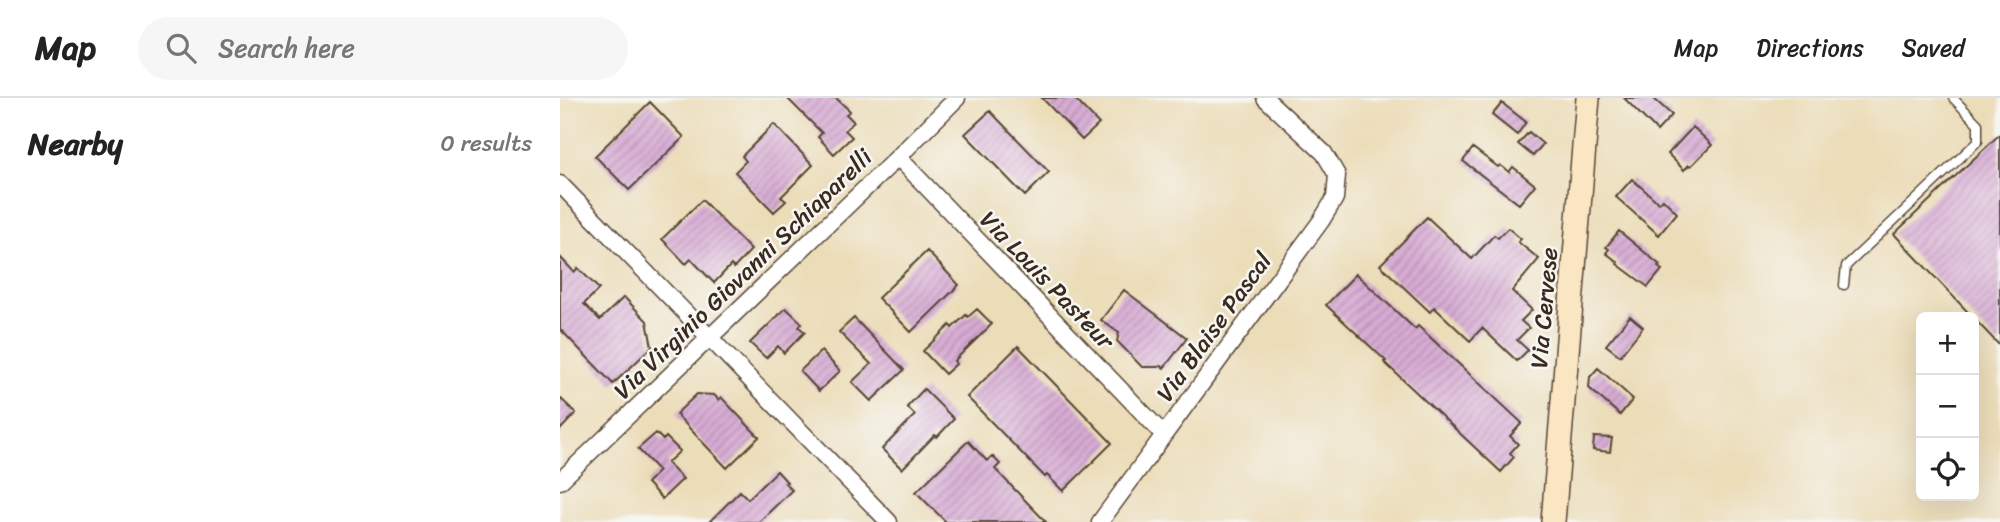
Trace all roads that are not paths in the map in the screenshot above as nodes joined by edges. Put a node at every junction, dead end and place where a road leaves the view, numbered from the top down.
1 (957, 98) edge
2 (1265, 98) edge
3 (1588, 98) edge
4 (1953, 98) edge
5 (898, 157) junction
6 (560, 184) edge
7 (1844, 285) dead end
8 (710, 337) junction
9 (1163, 434) junction
10 (560, 481) edge
11 (889, 522) edge
12 (1100, 522) edge
13 (1553, 522) edge

1 - 5 street, Via Virginio Giovanni Schiaparelli
2 - 9 street, Via Blaise Pascal
3 - 13 main road, Via Cervese
4 - 7 lane
5 - 8 street, Via Virginio Giovanni Schiaparelli
5 - 9 street, Via Louis Pasteur
6 - 8 street
8 - 10 street, Via Virginio Giovanni Schiaparelli
8 - 11 street
9 - 12 street, Via Blaise Pascal

